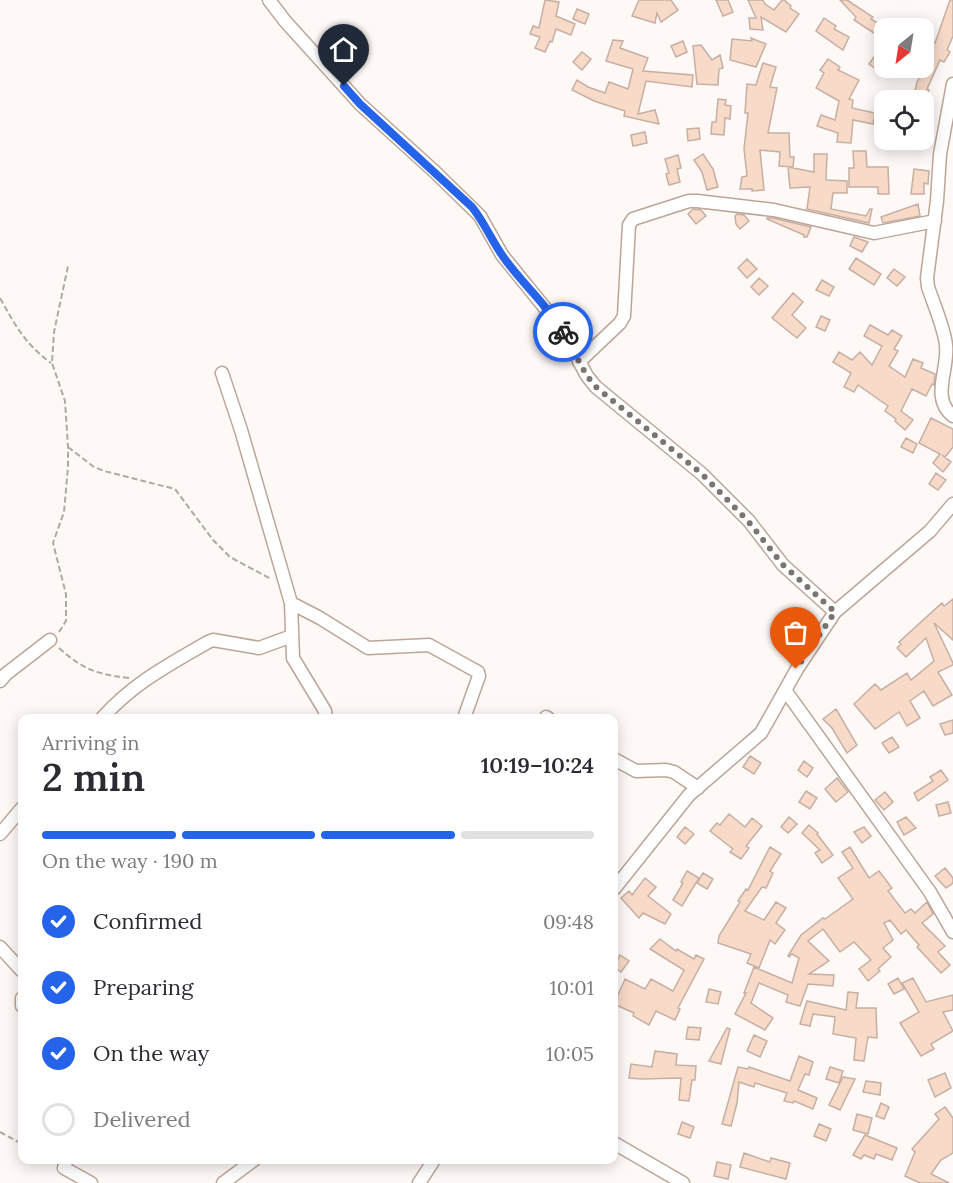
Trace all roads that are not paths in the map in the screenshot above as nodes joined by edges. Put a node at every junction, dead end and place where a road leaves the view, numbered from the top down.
1 (269, 0) edge
2 (953, 84) edge
3 (935, 220) junction
4 (579, 362) junction
5 (222, 373) dead end
6 (953, 416) edge
7 (953, 504) edge
8 (291, 603) junction
9 (835, 612) junction
10 (292, 636) junction
11 (50, 640) road end
12 (0, 681) edge
13 (785, 690) junction
14 (106, 714) edge
15 (325, 714) edge
16 (465, 714) edge
17 (618, 761) edge
18 (698, 788) junction
19 (18, 813) edge
20 (0, 834) edge
21 (618, 884) edge
22 (953, 930) edge
23 (0, 947) edge
24 (18, 967) edge
25 (618, 1145) edge
26 (66, 1164) edge
27 (249, 1164) edge
28 (431, 1164) edge
29 (91, 1183) edge
30 (223, 1183) edge
31 (419, 1183) edge
32 (683, 1183) edge

1 - 4 street
2 - 3 street
3 - 4 street
3 - 6 street
4 - 9 street
5 - 8 street
7 - 9 street
8 - 10 street
8 - 16 street
9 - 13 street
10 - 14 street
10 - 15 street
11 - 12 street
13 - 18 street
13 - 22 street
17 - 18 street
18 - 21 street
19 - 20 street
23 - 24 street
25 - 32 street
26 - 29 street
27 - 30 street
28 - 31 street

